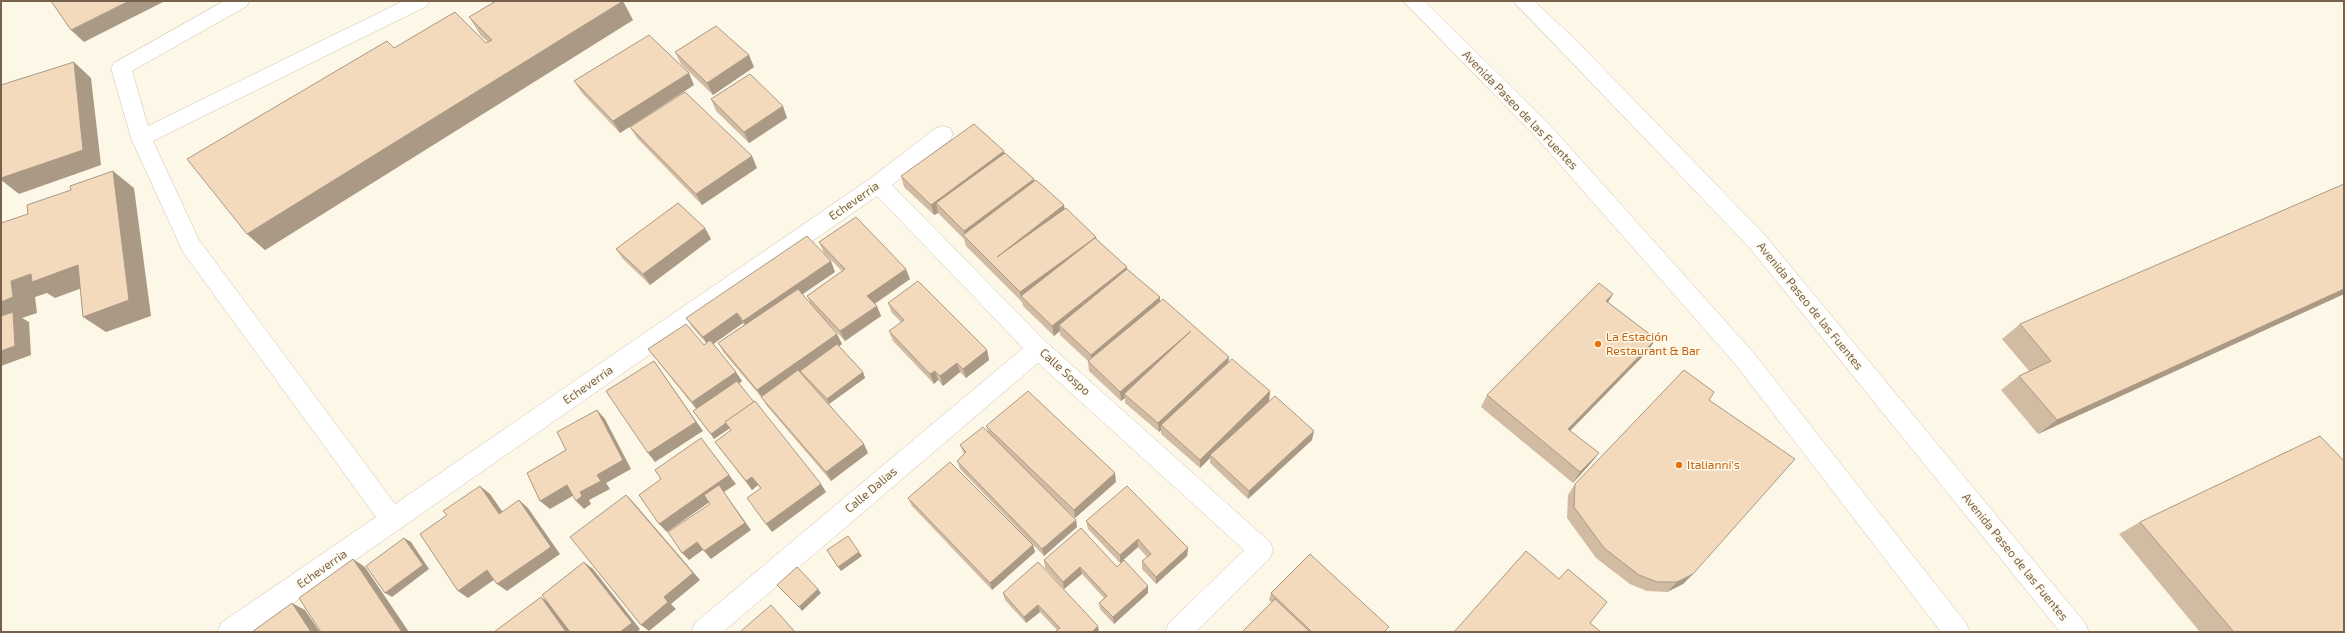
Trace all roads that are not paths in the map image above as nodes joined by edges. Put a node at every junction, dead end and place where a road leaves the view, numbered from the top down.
1 (240, 1) edge
2 (420, 1) edge
3 (1412, 1) edge
4 (1522, 1) edge
5 (943, 134) dead end
6 (141, 138) junction
7 (878, 184) junction
8 (1038, 349) junction
9 (392, 520) junction
10 (230, 632) edge
11 (704, 632) edge
12 (1178, 632) edge
13 (1958, 632) edge
14 (2076, 632) edge

1 - 6 street
2 - 6 street
3 - 13 street, Avenida Paseo de las Fuentes
4 - 14 street, Avenida Paseo de las Fuentes
5 - 7 street, Echeverria
6 - 9 street
7 - 8 street, Calle Sospo
7 - 9 street, Echeverria
8 - 11 street, Calle Dalias
8 - 12 street, Calle Sospo
9 - 10 street, Echeverria

